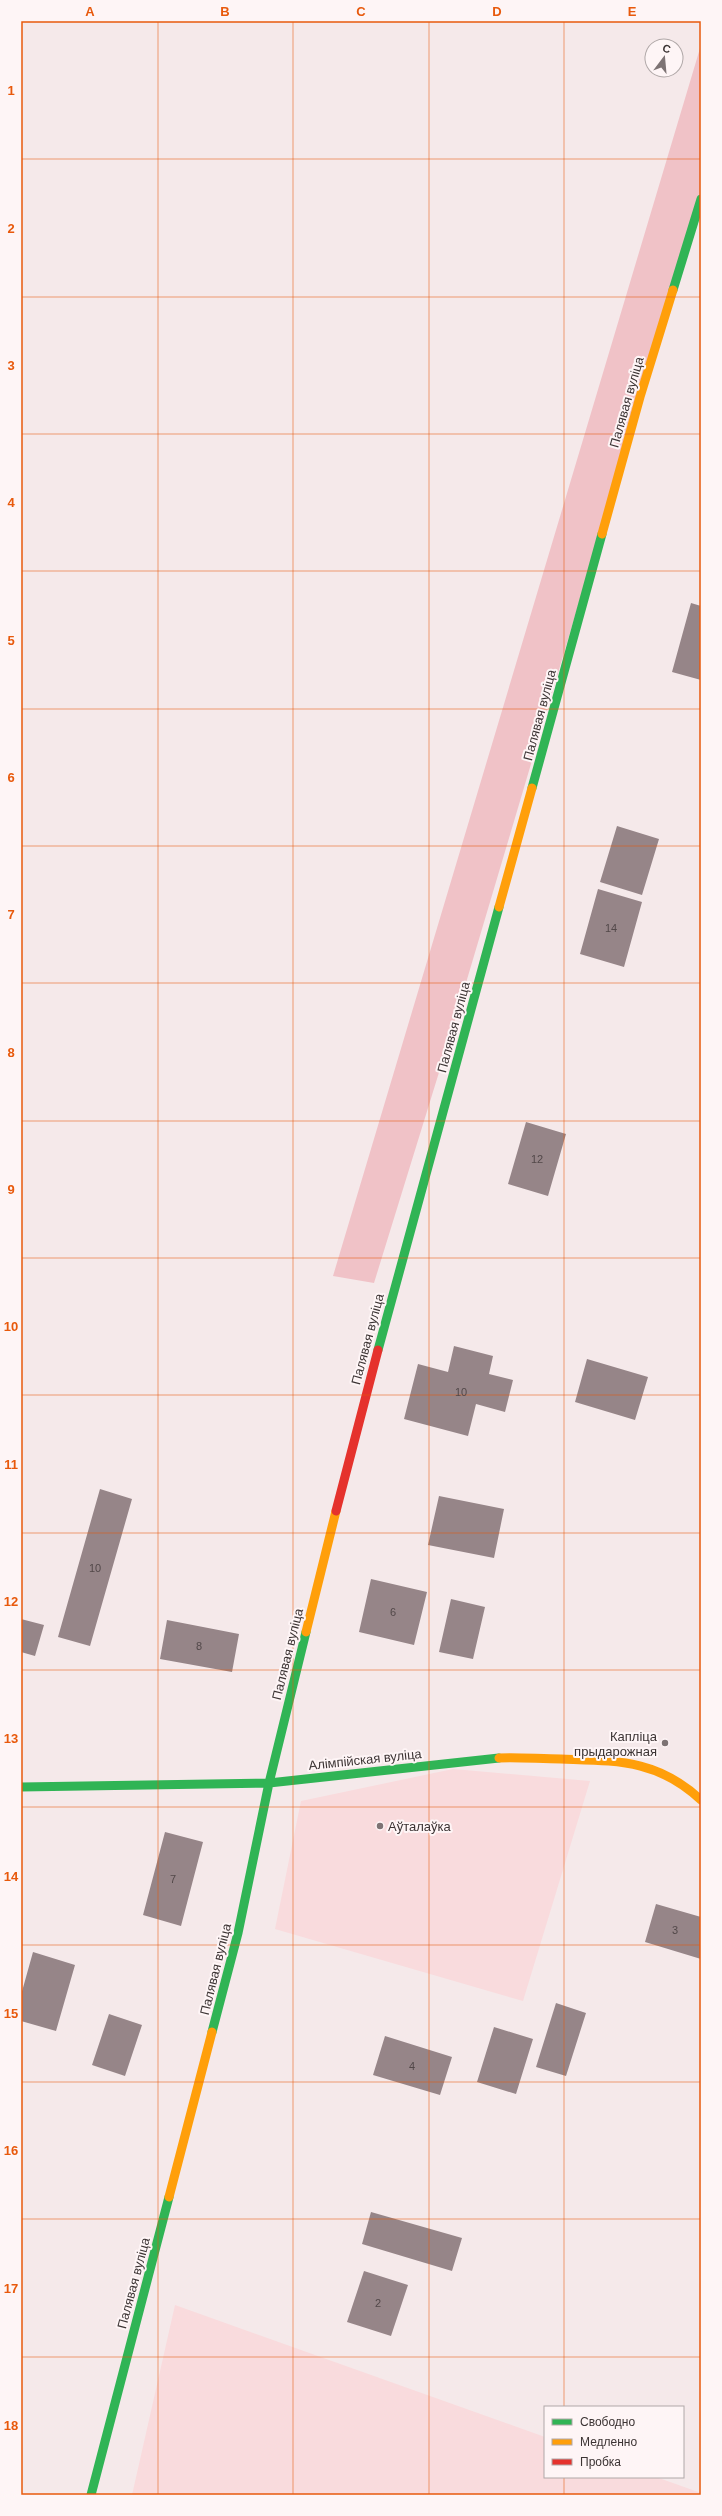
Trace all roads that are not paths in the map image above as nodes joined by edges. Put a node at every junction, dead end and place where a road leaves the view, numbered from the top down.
1 (701, 199) edge
2 (268, 1783) junction
3 (21, 1787) edge
4 (701, 1800) edge
5 (91, 2495) edge

1 - 2 street, Палявая вуліца
2 - 3 street, Алімпійская вуліца
2 - 4 street, Алімпійская вуліца
2 - 5 street, Палявая вуліца

